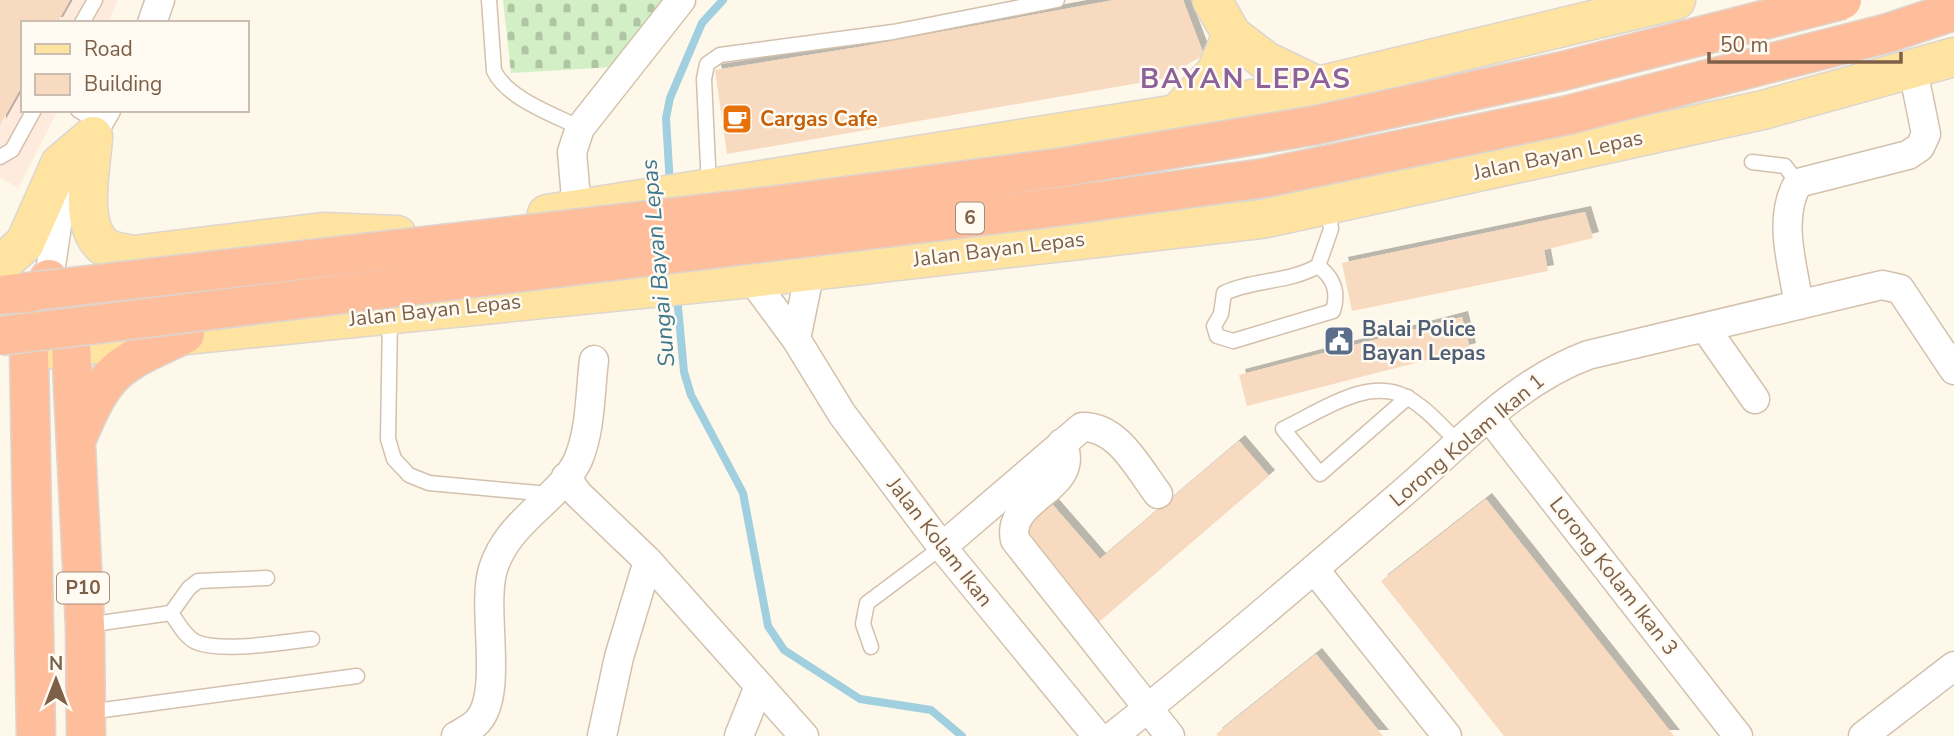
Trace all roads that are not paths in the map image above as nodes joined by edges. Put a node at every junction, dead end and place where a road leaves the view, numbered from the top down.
1 (95, 0) edge
2 (160, 0) edge
3 (489, 0) edge
4 (681, 0) edge
5 (1057, 0) edge
6 (1212, 0) edge
7 (1676, 0) edge
8 (1842, 0) edge
9 (1954, 11) edge
10 (83, 21) edge
11 (153, 21) edge
12 (1232, 35) junction
13 (1954, 57) edge
14 (1913, 70) junction
15 (1318, 86) junction
16 (33, 112) edge
17 (1177, 114) junction
18 (94, 120) edge
19 (580, 128) junction
20 (940, 154) junction
21 (0, 157) edge
22 (1752, 162) dead end
23 (882, 163) junction
24 (1798, 183) junction
25 (683, 193) junction
26 (1327, 205) junction
27 (577, 210) junction
28 (397, 235) junction
29 (952, 255) junction
30 (893, 261) junction
31 (0, 265) edge
32 (1318, 266) junction
33 (810, 271) junction
34 (751, 278) junction
35 (21, 287) edge
36 (1800, 305) junction
37 (390, 315) junction
38 (1706, 329) junction
39 (185, 334) junction
40 (796, 339) junction
41 (28, 344) edge
42 (594, 360) dead end
43 (1954, 370) edge
44 (0, 396) edge
45 (1408, 397) junction
46 (1755, 399) dead end
47 (1489, 417) junction
48 (32, 440) junction
49 (76, 440) junction
50 (1062, 443) junction
51 (1460, 444) junction
52 (557, 486) junction
53 (1158, 494) dead end
54 (942, 547) junction
55 (649, 561) junction
56 (1314, 569) junction
57 (267, 578) dead end
58 (171, 612) junction
59 (85, 626) junction
60 (312, 639) dead end
61 (871, 647) dead end
62 (1954, 666) edge
63 (357, 676) dead end
64 (759, 686) junction
65 (1148, 709) junction
66 (86, 724) edge
67 (36, 736) edge
68 (456, 736) edge
69 (602, 736) edge
70 (739, 736) edge
71 (804, 736) edge
72 (1097, 736) edge
73 (1113, 736) edge
74 (1170, 736) edge
75 (1447, 736) edge
76 (1738, 736) edge
77 (1863, 736) edge

1 - 10 lane
2 - 11 street
3 - 19 lane
4 - 19 street
5 - 25 lane
6 - 12 main road
7 - 15 main road
8 - 35 highway, 6, bridge
9 - 41 highway, Jalan Bayan Lepas / 6, bridge
12 - 15 main road
12 - 17 main road
13 - 14 main road, Jalan Bayan Lepas
14 - 24 street
14 - 26 main road, Jalan Bayan Lepas
15 - 17 main road
16 - 21 lane
17 - 20 main road
18 - 28 main road
18 - 31 main road
18 - 35 street
19 - 27 street
20 - 23 main road
20 - 29 main road
22 - 24 lane
23 - 25 main road
23 - 30 main road
24 - 36 street
25 - 27 main road
26 - 29 main road, Jalan Bayan Lepas
26 - 32 lane
27 - 28 main road
28 - 35 main road
29 - 30 main road, Jalan Bayan Lepas
30 - 33 main road, Jalan Bayan Lepas
32 - 32 lane
33 - 34 main road, Jalan Bayan Lepas
33 - 40 street
34 - 37 main road, Jalan Bayan Lepas
34 - 40 street, Jalan Kolam Ikan
35 - 41 highway, P10
36 - 38 street, Lorong Kolam Ikan 1
36 - 43 street, Lorong Kolam Ikan 1
37 - 39 main road, Jalan Bayan Lepas
37 - 52 lane
38 - 46 street
38 - 47 street, Lorong Kolam Ikan 1
39 - 41 main road, Jalan Bayan Lepas
39 - 49 highway
40 - 54 street, Jalan Kolam Ikan
41 - 48 highway, P10
41 - 49 highway, P10
42 - 52 street
44 - 48 highway
45 - 45 lane
45 - 51 lane
47 - 51 street, Lorong Kolam Ikan 1
47 - 76 street, Lorong Kolam Ikan 3
48 - 67 highway, P10
49 - 59 highway, P10
50 - 53 street
50 - 54 street
50 - 65 street
51 - 56 street, Lorong Kolam Ikan 1
52 - 55 street
52 - 68 street
54 - 61 lane
54 - 72 street, Jalan Kolam Ikan
55 - 64 street
55 - 69 street
56 - 65 street, Lorong Kolam Ikan 1
56 - 75 street
57 - 58 lane
58 - 59 lane
58 - 60 lane
59 - 66 highway, P10
62 - 77 street
63 - 66 lane
64 - 70 street
64 - 71 street
65 - 73 street, Lorong Kolam Ikan 1
65 - 74 street

